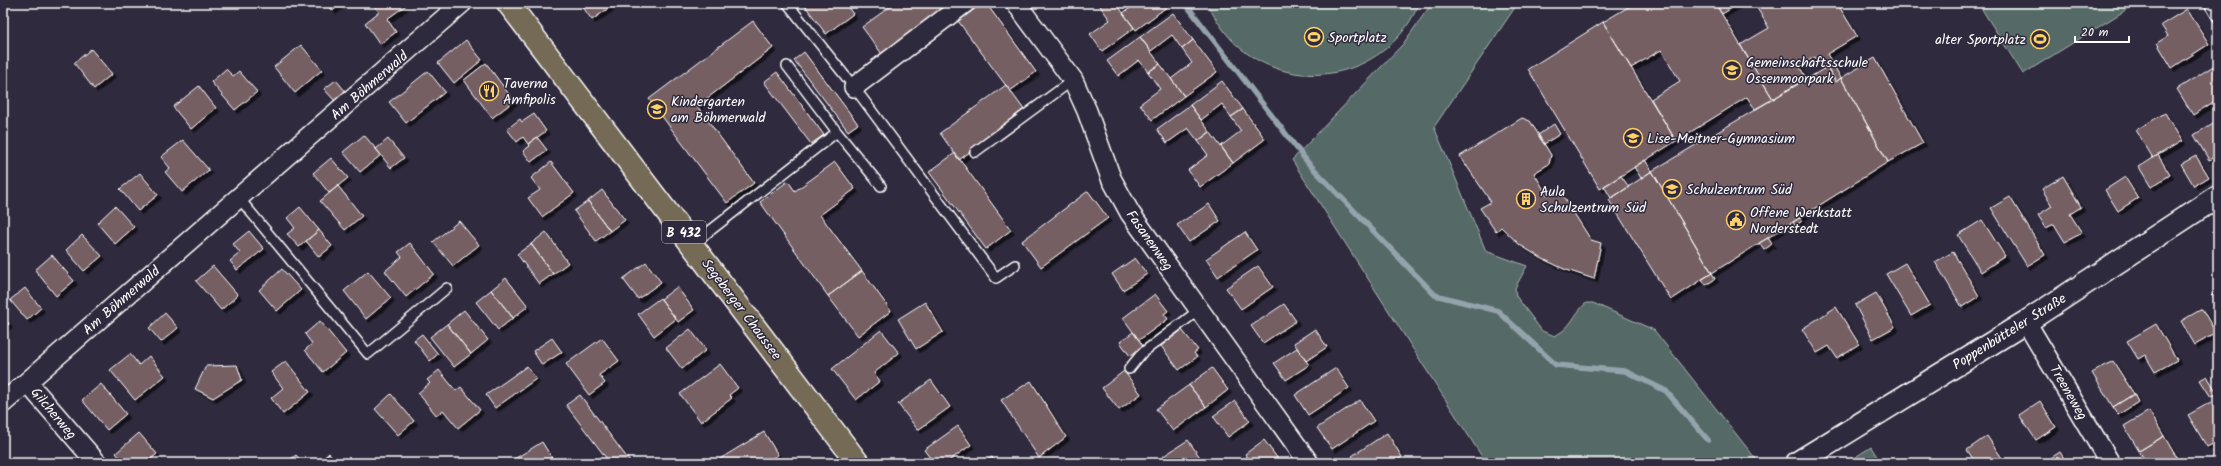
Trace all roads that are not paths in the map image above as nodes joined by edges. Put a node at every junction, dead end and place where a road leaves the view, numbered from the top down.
1 (462, 3) edge
2 (508, 3) edge
3 (787, 3) edge
4 (965, 3) edge
5 (1016, 3) edge
6 (2210, 5) dead end
7 (2218, 18) edge
8 (787, 66) dead end
9 (1073, 80) junction
10 (854, 87) junction
11 (837, 132) junction
12 (976, 152) dead end
13 (881, 186) dead end
14 (2218, 196) edge
15 (238, 198) junction
16 (693, 244) junction
17 (1015, 265) dead end
18 (447, 288) dead end
19 (1199, 310) junction
20 (2026, 322) junction
21 (1129, 369) dead end
22 (27, 382) junction
23 (3, 403) edge
24 (97, 463) edge
25 (858, 463) edge
26 (1309, 463) edge
27 (1797, 463) edge
28 (2110, 463) edge

1 - 15 street, Am Böhmerwald
2 - 16 main road, Segeberger Chaussee / B 432
3 - 10 lane
4 - 10 street
5 - 9 street, Fasanenweg
6 - 7 lane
8 - 11 lane
9 - 12 lane
9 - 19 street, Fasanenweg
10 - 17 lane
11 - 13 lane
11 - 16 lane
14 - 20 main road, Poppenbütteler Straße
15 - 18 lane
15 - 22 street, Am Böhmerwald
16 - 25 main road, Segeberger Chaussee / B 432
19 - 21 lane
19 - 26 street, Fasanenweg
20 - 27 main road, Poppenbütteler Straße
20 - 28 street, Treeneweg
22 - 23 street, Am Böhmerwald
22 - 24 street, Gilcherweg

